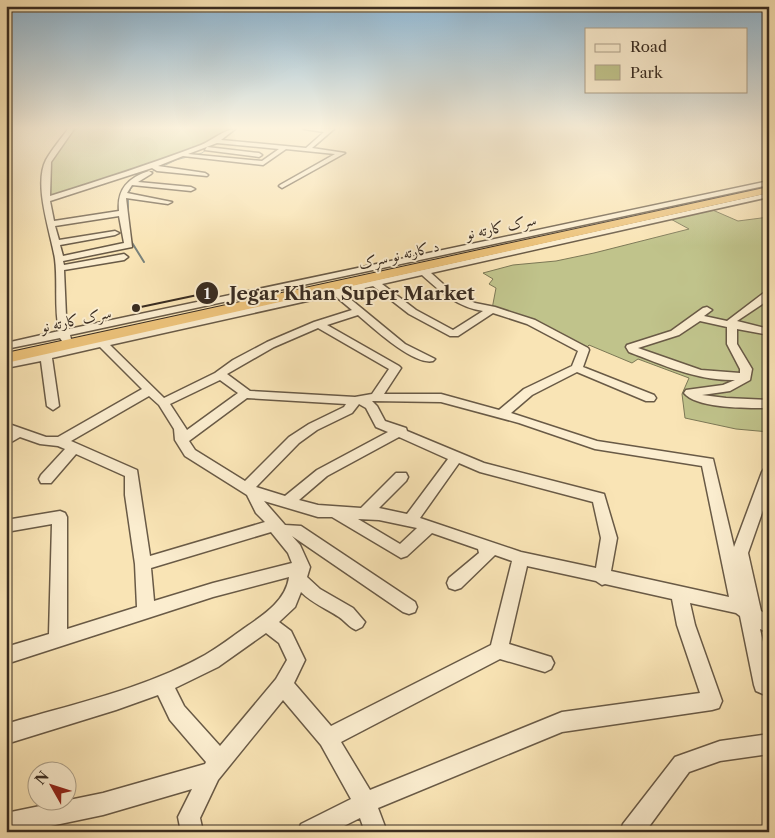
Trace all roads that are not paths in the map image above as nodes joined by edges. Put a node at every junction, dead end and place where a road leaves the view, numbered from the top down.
1 (47, 168) edge
2 (151, 168) edge
3 (153, 168) edge
4 (162, 168) edge
5 (315, 168) edge
6 (205, 175) dead end
7 (108, 181) junction
8 (131, 183) junction
9 (769, 184) edge
10 (282, 186) dead end
11 (84, 188) junction
12 (190, 189) dead end
13 (769, 190) edge
14 (123, 195) junction
15 (769, 195) edge
16 (86, 198) dead end
17 (48, 199) junction
18 (749, 199) junction
19 (168, 202) dead end
20 (762, 204) dead end
21 (123, 213) junction
22 (641, 216) junction
23 (52, 224) junction
24 (115, 233) dead end
25 (55, 243) junction
26 (124, 257) dead end
27 (59, 264) junction
28 (424, 272) junction
29 (375, 284) junction
30 (336, 291) junction
31 (769, 292) edge
32 (758, 303) junction
33 (769, 307) edge
34 (492, 309) junction
35 (707, 310) dead end
36 (360, 311) junction
37 (698, 318) junction
38 (195, 320) junction
39 (318, 324) junction
40 (731, 324) junction
41 (769, 332) edge
42 (65, 336) junction
43 (108, 336) junction
44 (6, 346) edge
45 (6, 352) edge
46 (45, 353) junction
47 (6, 358) edge
48 (428, 359) dead end
49 (6, 365) edge
50 (577, 368) junction
51 (221, 376) junction
52 (744, 376) junction
53 (148, 391) junction
54 (244, 394) junction
55 (376, 397) junction
56 (650, 398) dead end
57 (358, 401) junction
58 (162, 403) junction
59 (769, 404) edge
60 (53, 406) dead end
61 (500, 415) junction
62 (12, 429) edge
63 (401, 431) junction
64 (182, 440) junction
65 (6, 441) edge
66 (67, 445) junction
67 (457, 457) junction
68 (769, 472) edge
69 (400, 477) dead end
70 (46, 479) dead end
71 (249, 490) junction
72 (289, 501) junction
73 (337, 513) junction
74 (364, 514) junction
75 (410, 520) junction
76 (6, 526) edge
77 (430, 526) junction
78 (277, 528) junction
79 (485, 547) junction
80 (521, 558) junction
81 (143, 564) junction
82 (300, 573) junction
83 (602, 578) junction
84 (455, 583) dead end
85 (679, 593) junction
86 (409, 607) dead end
87 (146, 611) junction
88 (752, 611) edge
89 (356, 622) dead end
90 (266, 623) junction
91 (769, 625) edge
92 (58, 640) junction
93 (499, 650) junction
94 (6, 656) edge
95 (545, 663) dead end
96 (163, 684) junction
97 (283, 685) junction
98 (763, 686) dead end
99 (6, 734) edge
100 (328, 738) junction
101 (769, 744) edge
102 (215, 767) junction
103 (365, 803) junction
104 (6, 824) edge
105 (633, 831) edge
106 (192, 832) edge
107 (308, 832) edge
108 (376, 832) edge

1 - 17 street
2 - 7 street
3 - 8 street
4 - 6 street
5 - 10 street
7 - 8 street
7 - 11 street
8 - 12 street
8 - 14 street
9 - 22 highway, سرک کارته نو
9 - 42 street
11 - 16 street
11 - 17 street
13 - 22 highway, د کارته نو سړک
14 - 19 street
14 - 21 street
15 - 18 street
17 - 23 street
18 - 20 street
18 - 28 street
21 - 23 street
21 - 27 street
22 - 38 highway, د کارته نو سړک
22 - 43 highway, سرک کارته نو
23 - 25 street
24 - 25 street
25 - 27 street
26 - 27 street
27 - 42 street
28 - 29 street
28 - 34 street
29 - 30 street
29 - 34 street
30 - 36 street
30 - 38 street
31 - 32 street
32 - 33 street
32 - 40 street
34 - 50 street
35 - 37 street
36 - 39 street
36 - 48 street
37 - 40 street
37 - 52 street
38 - 43 highway, د کارته نو سړک
39 - 51 street
39 - 55 street
40 - 41 street
40 - 52 street
42 - 43 highway, سرک کارته نو
42 - 44 street
42 - 45 highway, سرک کارته نو
43 - 46 highway, د کارته نو سړک
43 - 53 street
46 - 47 highway, د کارته نو سړک
46 - 49 street
46 - 60 street
50 - 56 street
50 - 61 street
51 - 54 street
51 - 58 street
52 - 59 street
53 - 58 street
53 - 66 street
54 - 57 street
54 - 64 street
55 - 57 street
55 - 61 street
57 - 63 street
57 - 71 street
58 - 64 street
61 - 88 street
62 - 65 street
62 - 66 street
63 - 67 street
63 - 72 street
64 - 71 street
66 - 70 street
66 - 81 street
67 - 75 street
67 - 83 street
68 - 88 street
69 - 74 street
71 - 72 street
71 - 78 street
72 - 73 street
73 - 74 street
73 - 77 street
74 - 75 street
75 - 77 street
76 - 92 street
77 - 79 street
78 - 81 street
78 - 82 street
78 - 86 street
79 - 80 street
79 - 84 street
80 - 83 street
80 - 93 street
81 - 87 street
82 - 87 street
82 - 89 street
82 - 90 street
83 - 85 street
85 - 88 street
85 - 103 street
87 - 92 street
88 - 91 street
88 - 98 street
90 - 96 street
90 - 97 street
92 - 94 street
93 - 95 street
93 - 100 street
96 - 99 street
96 - 102 street
97 - 100 street
97 - 102 street
100 - 103 street
101 - 105 street
102 - 104 street
102 - 106 street
103 - 107 street
103 - 108 street

